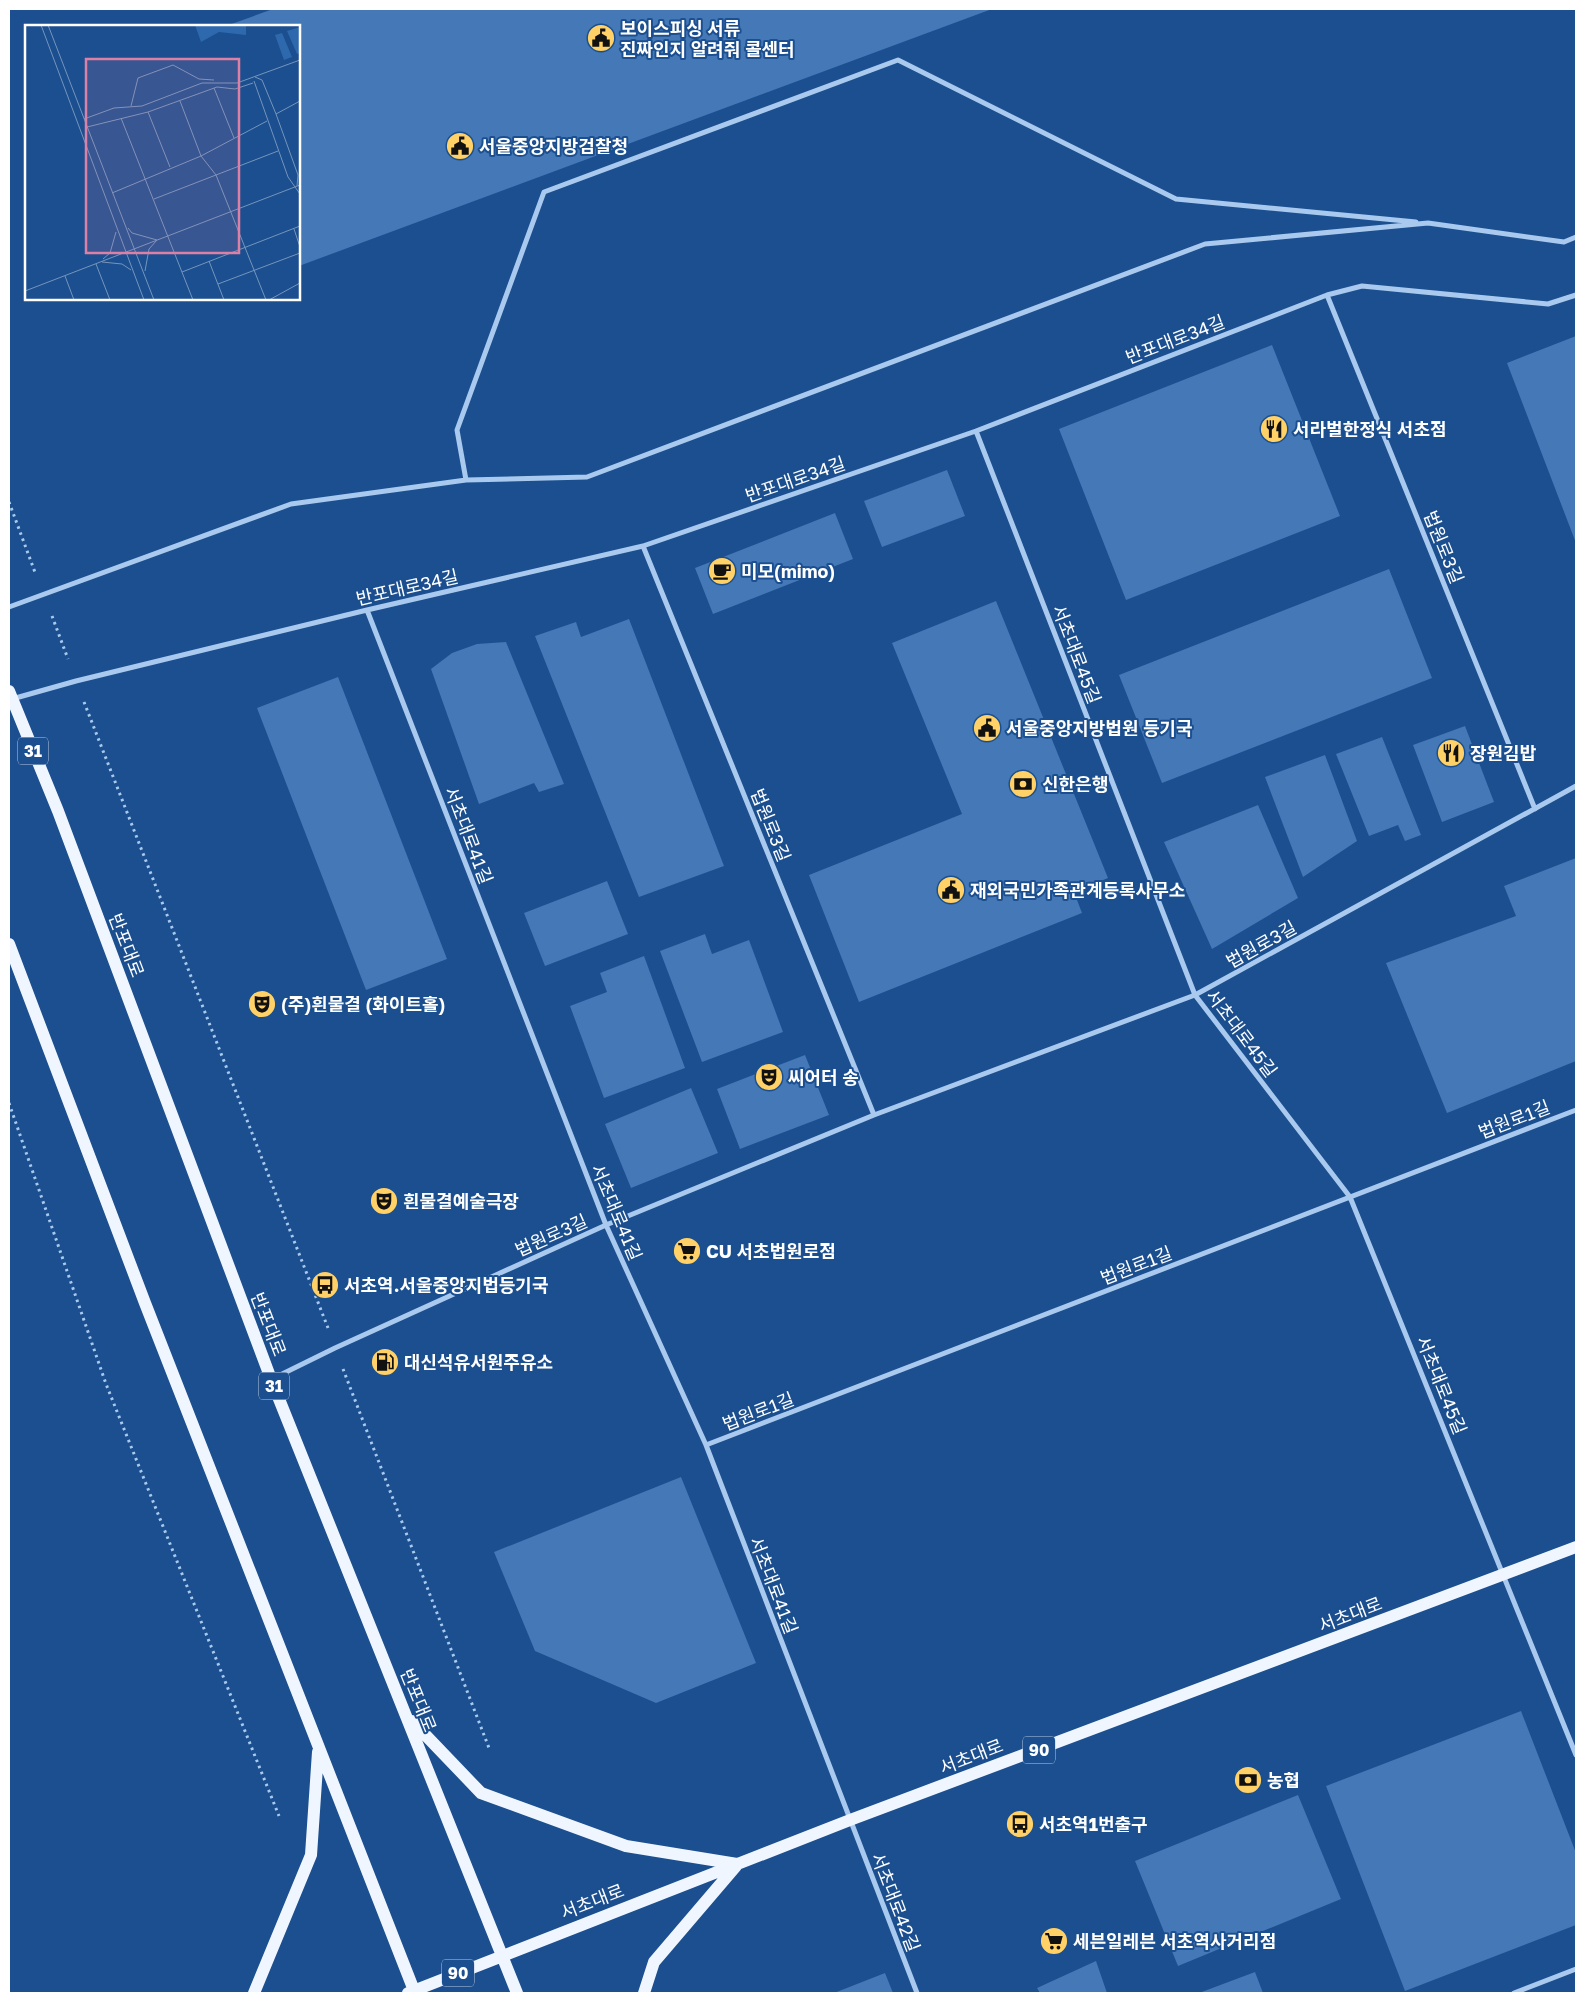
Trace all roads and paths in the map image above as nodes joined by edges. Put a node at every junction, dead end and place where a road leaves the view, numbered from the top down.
1 (1428, 223) junction
2 (1576, 237) edge
3 (1327, 295) junction
4 (1576, 295) edge
5 (976, 431) junction
6 (466, 480) junction
7 (9, 502) edge
8 (643, 546) junction
9 (44, 594) junction
10 (9, 607) edge
11 (366, 610) junction
12 (76, 681) junction
13 (10, 695) edge
14 (1576, 786) edge
15 (1535, 808) junction
16 (9, 944) edge
17 (1195, 995) junction
18 (9, 1103) edge
19 (1576, 1110) edge
20 (874, 1115) junction
21 (1350, 1197) junction
22 (606, 1225) junction
23 (335, 1348) junction
24 (272, 1379) junction
25 (706, 1446) junction
26 (1576, 1547) edge
27 (1505, 1575) junction
28 (406, 1715) junction
29 (318, 1747) junction
30 (489, 1748) dead end
31 (1576, 1755) edge
32 (279, 1816) dead end
33 (850, 1820) junction
34 (737, 1864) junction
35 (502, 1956) junction
36 (1576, 1969) edge
37 (412, 1992) edge
38 (254, 1993) edge
39 (517, 1993) edge
40 (644, 1993) edge
41 (918, 1993) edge
42 (1514, 1993) edge

1 - 2 street
1 - 6 street
1 - 6 street
3 - 4 street, 반포대로34길
3 - 5 street, 반포대로34길
3 - 15 street, 법원로3길
5 - 8 street, 반포대로34길
5 - 17 street, 서초대로45길
6 - 9 street
7 - 9 path
8 - 11 street, 반포대로34길
8 - 20 street, 법원로3길
9 - 10 street
9 - 12 path
11 - 12 street, 반포대로34길
11 - 22 street, 서초대로41길
12 - 13 street, 반포대로34길
12 - 23 path
13 - 24 main road, 반포대로 / 31
14 - 15 street, 법원로3길
15 - 17 street, 법원로3길
16 - 29 main road
17 - 20 street, 법원로3길
17 - 21 street, 서초대로45길
18 - 32 path
19 - 21 street, 법원로1길
20 - 22 street, 법원로3길
21 - 25 street, 법원로1길
21 - 27 street, 서초대로45길
22 - 23 street, 법원로3길
22 - 25 street, 서초대로41길
23 - 24 street, 법원로3길
23 - 30 path
24 - 28 main road, 반포대로 / 31
25 - 33 street, 서초대로41길
26 - 27 main road, 서초대로 / 90
27 - 31 street, 서초대로45길
27 - 33 main road, 서초대로 / 90
28 - 34 main road
28 - 35 main road, 반포대로 / 31
29 - 37 main road
29 - 38 main road
33 - 34 main road, 서초대로 / 90
33 - 41 street, 서초대로42길
34 - 35 main road, 서초대로 / 90
34 - 40 main road
35 - 37 main road, 서초대로 / 90
35 - 39 main road, 반포대로 / 31
36 - 42 street

